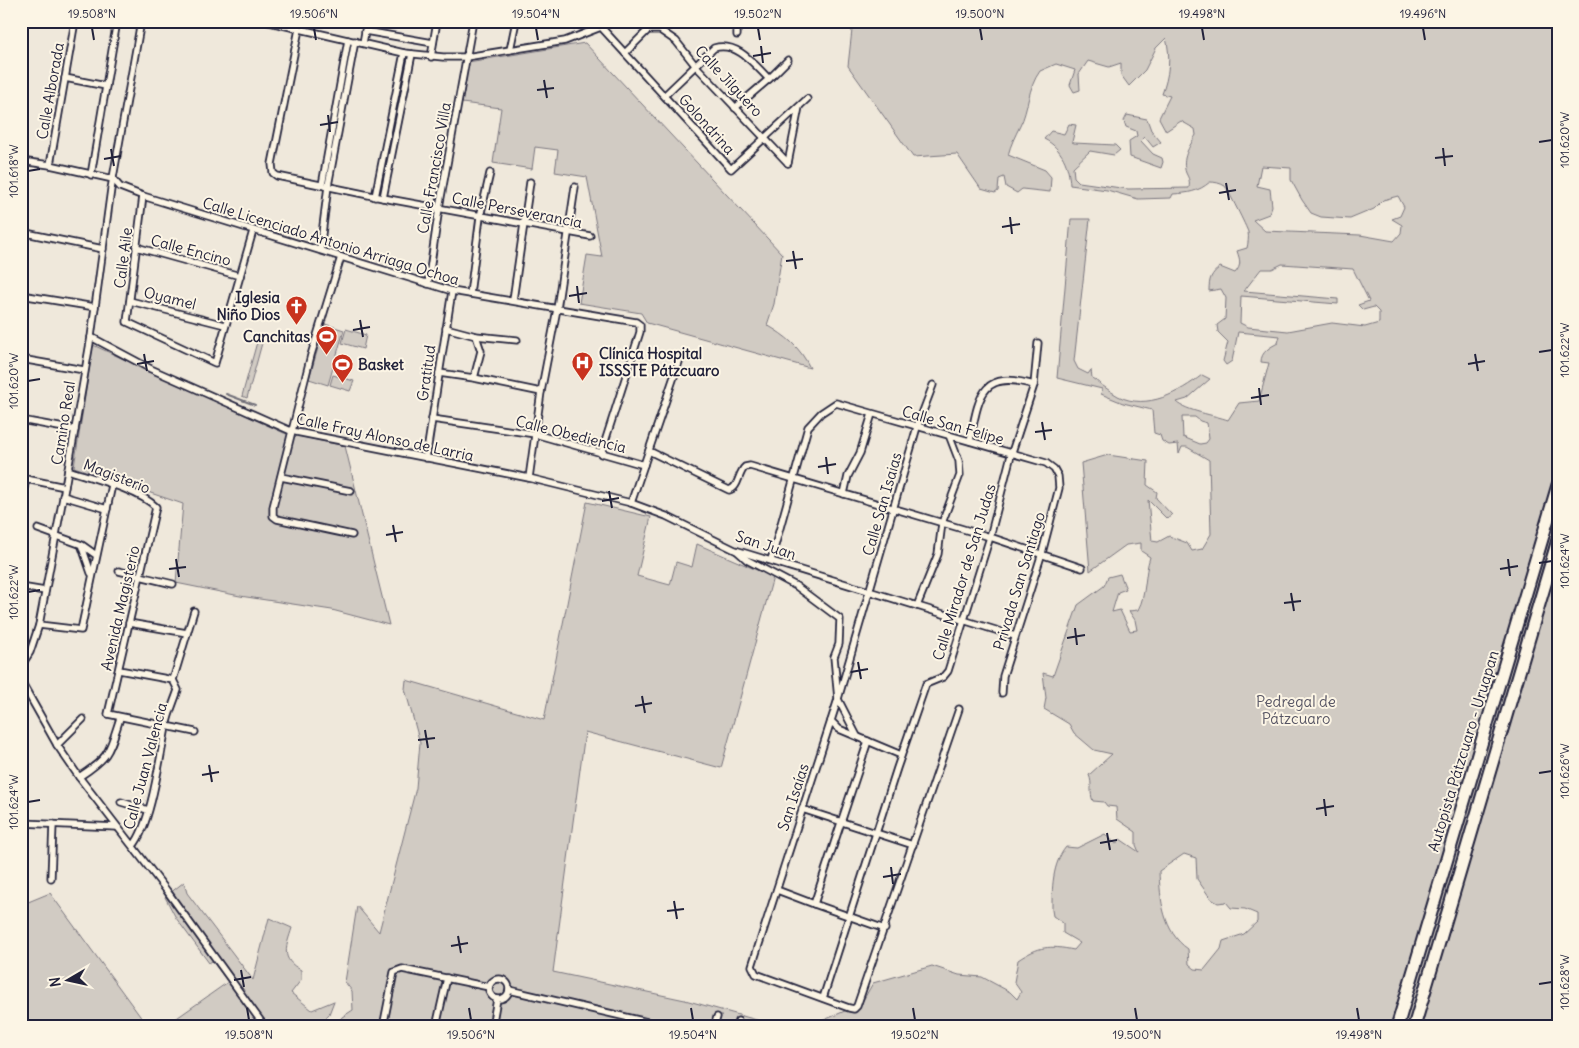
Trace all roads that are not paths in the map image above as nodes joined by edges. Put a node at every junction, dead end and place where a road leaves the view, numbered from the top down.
1 (75, 21) edge
2 (118, 21) edge
3 (141, 21) edge
4 (265, 21) edge
5 (366, 21) edge
6 (437, 21) edge
7 (473, 21) edge
8 (516, 21) edge
9 (608, 21) edge
10 (736, 21) edge
11 (601, 27) junction
12 (299, 29) junction
13 (365, 31) junction
14 (737, 36) dead end
15 (348, 40) junction
16 (355, 41) junction
17 (363, 43) junction
18 (433, 43) junction
19 (510, 50) junction
20 (404, 53) junction
21 (625, 53) junction
22 (412, 54) junction
23 (431, 57) junction
24 (466, 57) junction
25 (788, 60) dead end
26 (695, 65) junction
27 (65, 78) junction
28 (770, 80) junction
29 (106, 86) junction
30 (665, 95) junction
31 (808, 99) dead end
32 (799, 107) junction
33 (735, 108) junction
34 (338, 113) junction
35 (390, 121) junction
36 (398, 123) junction
37 (765, 138) junction
38 (22, 161) edge
39 (50, 165) junction
40 (21, 172) edge
41 (490, 173) dead end
42 (91, 174) junction
43 (113, 179) junction
44 (530, 182) dead end
45 (325, 186) junction
46 (575, 187) dead end
47 (143, 196) junction
48 (376, 197) junction
49 (383, 198) junction
50 (438, 208) junction
51 (480, 217) junction
52 (524, 224) junction
53 (253, 231) junction
54 (21, 232) edge
55 (567, 232) junction
56 (590, 236) dead end
57 (136, 248) junction
58 (104, 249) junction
59 (320, 250) junction
60 (341, 257) junction
61 (240, 276) junction
62 (428, 284) junction
63 (452, 292) junction
64 (470, 294) junction
65 (21, 295) edge
66 (513, 300) junction
67 (130, 301) junction
68 (95, 307) junction
69 (557, 309) junction
70 (225, 325) junction
71 (446, 328) junction
72 (476, 336) junction
73 (91, 337) junction
74 (517, 340) dead end
75 (1038, 344) dead end
76 (681, 356) dead end
77 (21, 358) edge
78 (84, 370) junction
79 (439, 373) junction
80 (474, 378) junction
81 (1034, 384) junction
82 (933, 385) dead end
83 (541, 392) junction
84 (872, 414) junction
85 (432, 419) junction
86 (21, 420) edge
87 (917, 427) junction
88 (75, 430) junction
89 (291, 431) junction
90 (535, 434) junction
91 (948, 435) junction
92 (970, 441) junction
93 (649, 451) junction
94 (601, 454) junction
95 (1011, 455) junction
96 (426, 458) junction
97 (644, 465) junction
98 (68, 470) junction
99 (1058, 476) joint
100 (281, 477) junction
101 (529, 478) junction
102 (794, 478) junction
103 (24, 479) edge
104 (1558, 484) edge
105 (112, 485) junction
106 (65, 487) junction
107 (351, 491) dead end
108 (844, 494) junction
109 (63, 496) junction
110 (21, 502) edge
111 (631, 503) junction
112 (156, 506) joint
113 (107, 509) junction
114 (894, 509) junction
115 (942, 523) junction
116 (38, 529) dead end
117 (352, 535) dead end
118 (54, 536) junction
119 (990, 537) junction
120 (1558, 540) edge
121 (82, 545) junction
122 (735, 550) junction
123 (1042, 553) junction
124 (96, 556) junction
125 (771, 560) junction
126 (1082, 568) dead end
127 (119, 571) dead end
128 (141, 576) junction
129 (92, 578) junction
130 (173, 584) dead end
131 (21, 587) edge
132 (45, 591) junction
133 (870, 591) junction
134 (917, 606) junction
135 (194, 611) dead end
136 (964, 620) junction
137 (129, 623) junction
138 (39, 625) junction
139 (856, 632) joint
140 (187, 633) junction
141 (1015, 636) junction
142 (21, 666) edge
143 (119, 670) junction
144 (173, 680) junction
145 (21, 681) edge
146 (1002, 693) dead end
147 (838, 699) junction
148 (959, 710) dead end
149 (120, 718) junction
150 (83, 719) dead end
151 (831, 721) junction
152 (166, 726) junction
153 (195, 732) dead end
154 (857, 736) junction
155 (868, 741) junction
156 (57, 744) junction
157 (900, 755) junction
158 (78, 777) junction
159 (121, 802) dead end
160 (802, 809) junction
161 (148, 810) junction
162 (840, 821) junction
163 (21, 823) edge
164 (53, 824) junction
165 (117, 827) junction
166 (876, 833) junction
167 (913, 845) junction
168 (133, 846) junction
169 (51, 878) dead end
170 (777, 890) junction
171 (814, 904) junction
172 (850, 917) junction
173 (885, 929) junction
174 (447, 978) junction
175 (489, 987) junction
176 (509, 990) junction
177 (823, 998) junction
178 (497, 999) junction
179 (717, 1017) dead end
180 (265, 1027) edge
181 (383, 1027) edge
182 (436, 1027) edge
183 (492, 1027) edge
184 (669, 1027) edge
185 (714, 1027) edge
186 (1397, 1027) edge
187 (1414, 1027) edge

1 - 27 street, Calle Alborada
2 - 29 street
3 - 43 street, Camino Real
4 - 12 street
5 - 13 street
6 - 18 street
7 - 24 street, Calle Francisco Villa
8 - 19 street
9 - 11 street
10 - 14 street
11 - 19 street
11 - 21 street, Golondrina
12 - 15 street
12 - 45 street, Calle Perseverancia
13 - 17 street
13 - 18 street
15 - 16 street
15 - 34 street
16 - 17 street
16 - 34 street
17 - 20 street
18 - 23 street
19 - 24 street
20 - 22 street
20 - 35 street
21 - 26 street, Calle Jilguero
21 - 30 street, Golondrina
22 - 23 street
22 - 36 street
23 - 24 street
24 - 50 street, Calle Francisco Villa
25 - 28 street
26 - 28 street
26 - 30 street
26 - 33 street, Calle Jilguero
27 - 29 street
27 - 39 street, Calle Alborada
28 - 33 street
29 - 42 street
30 - 37 street, Golondrina
31 - 32 street
32 - 37 street
32 - 37 street, Calle Jilguero
33 - 37 street, Calle Jilguero
34 - 45 street
35 - 36 street
35 - 48 street
36 - 49 street
38 - 39 street, Calle Licenciado Antonio Arriaga Ochoa
38 - 40 street
39 - 42 street, Calle Licenciado Antonio Arriaga Ochoa
41 - 51 street
42 - 43 street, Calle Licenciado Antonio Arriaga Ochoa
43 - 47 street, Calle Licenciado Antonio Arriaga Ochoa
43 - 58 street, Camino Real
44 - 52 street
45 - 48 street, Calle Perseverancia
45 - 59 street
46 - 55 street
47 - 53 street, Calle Licenciado Antonio Arriaga Ochoa
47 - 57 street, Calle Aile
48 - 49 street, Calle Perseverancia
49 - 50 street, Calle Perseverancia
50 - 51 street, Calle Perseverancia
50 - 62 street, Calle Francisco Villa
51 - 52 street, Calle Perseverancia
51 - 64 street
52 - 55 street, Calle Perseverancia
52 - 66 street
53 - 59 street, Calle Licenciado Antonio Arriaga Ochoa
53 - 61 street
54 - 58 street
55 - 56 street, Calle Perseverancia
55 - 69 street
57 - 61 street, Calle Encino
57 - 67 street, Calle Aile
58 - 68 street, Camino Real
59 - 60 street, Calle Licenciado Antonio Arriaga Ochoa
60 - 62 street, Calle Licenciado Antonio Arriaga Ochoa
60 - 89 street
61 - 70 street
62 - 63 street, Calle Licenciado Antonio Arriaga Ochoa
63 - 64 street, Calle Licenciado Antonio Arriaga Ochoa
63 - 71 street, Gratitud
64 - 66 street, Calle Licenciado Antonio Arriaga Ochoa
65 - 68 street
66 - 69 street, Calle Licenciado Antonio Arriaga Ochoa
67 - 70 street, Oyamel
67 - 70 street, Calle Aile
68 - 73 street, Camino Real
69 - 83 street
69 - 94 street, Calle Licenciado Antonio Arriaga Ochoa
71 - 72 street
71 - 79 street, Gratitud
72 - 74 street
72 - 80 street
73 - 78 street, Camino Real
73 - 89 street, Calle Fray Alonso de Larria
75 - 81 street, Calle Mirador de San Judas
76 - 93 street
77 - 78 street
78 - 88 street, Camino Real
79 - 80 street
79 - 85 street, Gratitud
80 - 83 street
81 - 92 street
81 - 95 street, Calle Mirador de San Judas
82 - 87 street, Calle San Isaias
83 - 90 street
84 - 87 street, Calle San Felipe
84 - 102 street, Calle San Felipe
84 - 108 street
85 - 90 street, Calle Obediencia
85 - 96 street, Gratitud
86 - 88 street
87 - 91 street, Calle San Felipe
87 - 114 street, Calle San Isaias
88 - 98 street, Camino Real
89 - 96 street, Calle Fray Alonso de Larria
89 - 100 street
90 - 94 street, Calle Obediencia
90 - 101 street
91 - 92 street, Calle San Felipe
91 - 115 street
92 - 95 street, Calle San Felipe
93 - 97 street
93 - 102 street
94 - 97 street, Calle Obediencia
95 - 99 street, Calle San Felipe
95 - 119 street, Calle Mirador de San Judas
96 - 101 street, Calle Fray Alonso de Larria
97 - 111 street
98 - 105 street, Magisterio
98 - 106 street, Camino Real
99 - 123 street, Privada San Santiago
100 - 107 street
100 - 117 street
101 - 111 street, Calle Fray Alonso de Larria
102 - 108 street
102 - 125 street
103 - 106 street
103 - 110 street
104 - 186 highway, Autopista Pátzcuaro - Uruapan
105 - 112 street, Magisterio
105 - 113 street
106 - 109 street, Camino Real
108 - 114 street
109 - 113 street
109 - 118 street, Camino Real
111 - 122 street, San Juan
112 - 128 street, Avenida Magisterio
113 - 124 street
114 - 115 street
114 - 133 street, Calle San Isaias
115 - 119 street
115 - 134 street
116 - 118 street
118 - 121 street
118 - 132 street, Camino Real
119 - 123 street
119 - 136 street, Calle Mirador de San Judas
120 - 187 highway, Autopista Pátzcuaro - Uruapan
121 - 124 street
121 - 129 street
122 - 125 street, San Juan
122 - 147 street
123 - 126 street
123 - 141 street, Privada San Santiago
124 - 129 street
125 - 133 street, San Juan
127 - 128 street
128 - 130 street
128 - 137 street, Avenida Magisterio
129 - 138 street
131 - 132 street
132 - 138 street, Camino Real
133 - 134 street, San Juan
133 - 139 street, Calle San Isaias
134 - 136 street, San Juan
135 - 140 street, Calle Juan Valencia
136 - 141 street, San Juan
136 - 157 street, Calle Mirador de San Judas
137 - 140 street
137 - 143 street, Avenida Magisterio
138 - 142 street, Camino Real
139 - 147 street, San Isaías
140 - 144 street, Calle Juan Valencia
141 - 146 street, Privada San Santiago
143 - 144 street
143 - 149 street, Avenida Magisterio
144 - 152 street, Calle Juan Valencia
145 - 156 street
147 - 151 street, San Isaías
147 - 154 street
148 - 167 street
149 - 152 street
149 - 158 street
150 - 156 street
151 - 154 street
151 - 160 street, San Isaías
152 - 153 street
152 - 161 street, Calle Juan Valencia
154 - 155 street
155 - 157 street
155 - 162 street
156 - 158 street
157 - 166 street
158 - 165 street
159 - 161 street
160 - 162 street
160 - 170 street, San Isaías
161 - 168 street, Calle Juan Valencia
162 - 166 street
162 - 171 street
163 - 164 street
164 - 165 street
164 - 169 street
165 - 168 street
166 - 167 street
166 - 172 street
167 - 173 street
168 - 180 street
170 - 171 street
170 - 177 street, San Isaías
171 - 172 street
172 - 173 street
172 - 177 street
173 - 177 street
174 - 175 street
174 - 181 street
174 - 182 street
175 - 176 street
175 - 178 street
176 - 178 street
176 - 184 street
178 - 183 street
179 - 185 street

